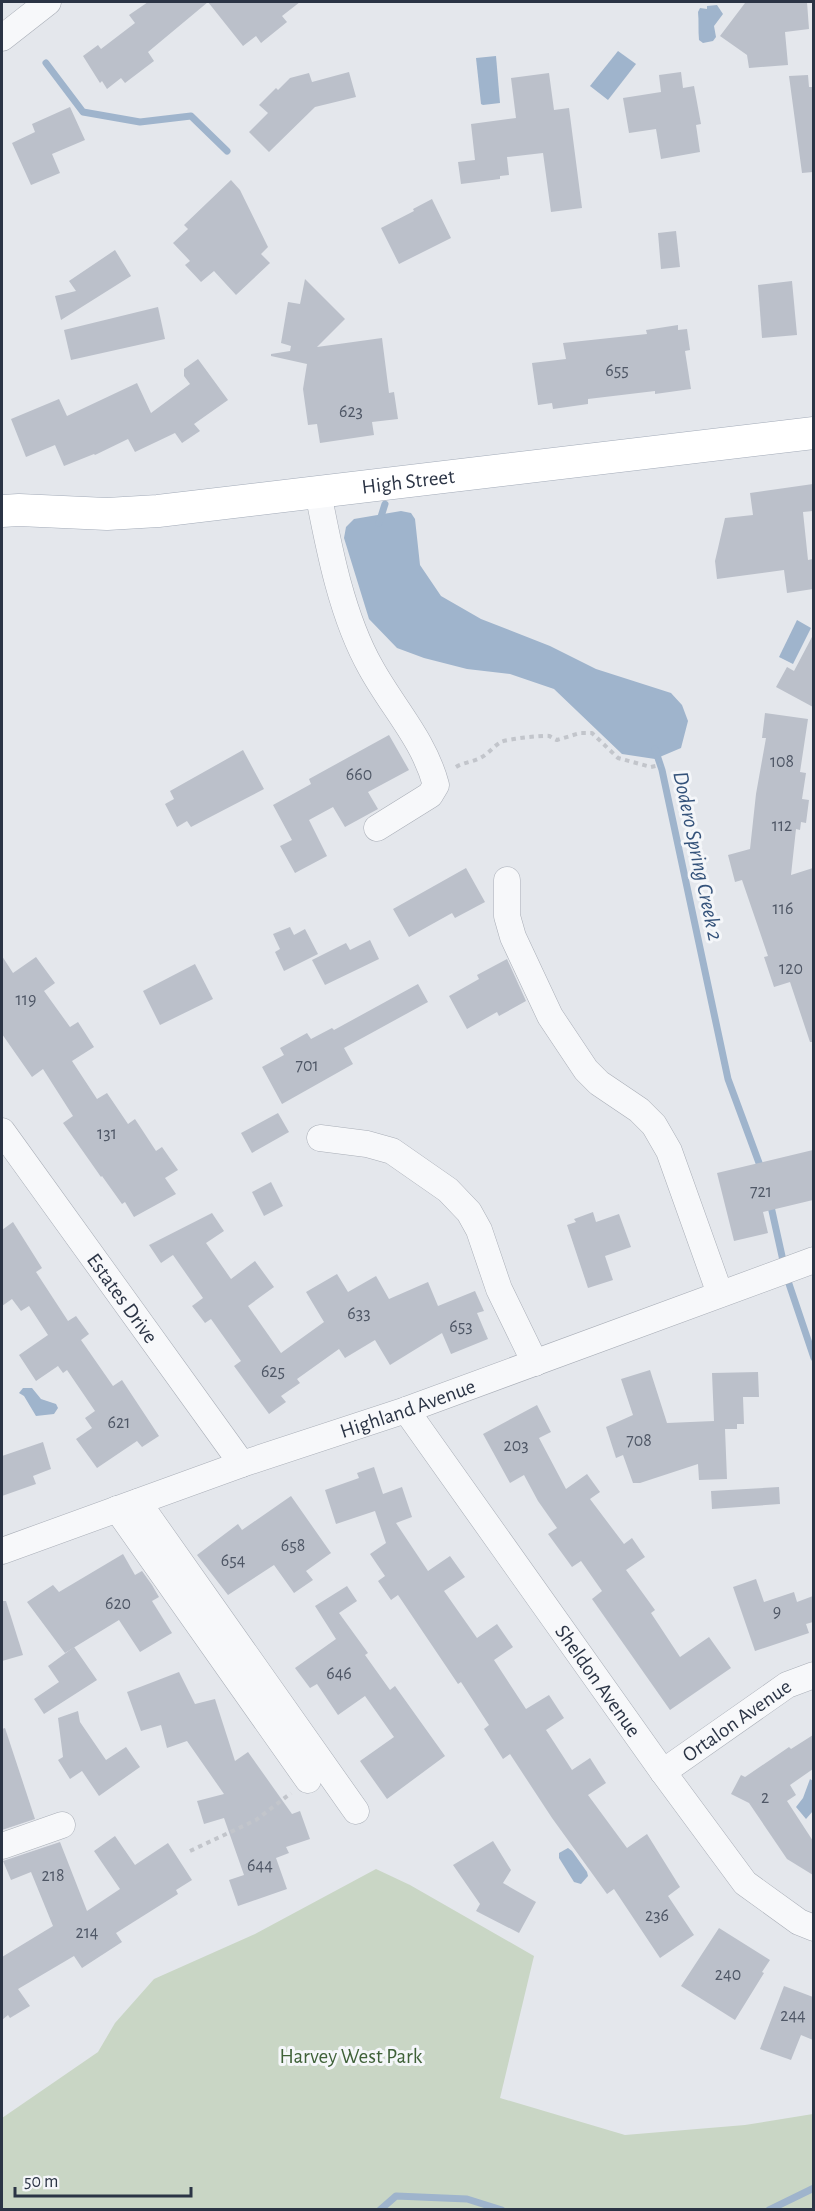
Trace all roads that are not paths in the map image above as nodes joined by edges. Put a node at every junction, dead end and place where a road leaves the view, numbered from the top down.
1 (48, 2) edge
2 (2, 38) edge
3 (813, 433) edge
4 (318, 492) junction
5 (2, 511) edge
6 (377, 828) dead end
7 (507, 880) dead end
8 (2, 1131) edge
9 (320, 1138) dead end
10 (813, 1260) edge
11 (720, 1294) junction
12 (535, 1363) junction
13 (406, 1410) junction
14 (242, 1464) junction
15 (128, 1506) junction
16 (2, 1551) edge
17 (813, 1675) edge
18 (663, 1772) junction
19 (308, 1780) road end
20 (356, 1811) dead end
21 (62, 1825) dead end
22 (2, 1846) edge
23 (813, 1928) edge

1 - 2 street
3 - 4 main road, High Street
4 - 5 main road, High Street
4 - 6 street
7 - 11 street
8 - 14 street, Estates Drive
9 - 12 street
10 - 11 street, Highland Avenue
11 - 12 street, Highland Avenue
12 - 13 street, Highland Avenue
13 - 14 street, Highland Avenue
13 - 18 street, Sheldon Avenue
14 - 15 street, Highland Avenue
15 - 16 street, Highland Avenue
15 - 19 street
15 - 20 street
17 - 18 street, Ortalon Avenue
18 - 23 street, Sheldon Avenue
21 - 22 street

